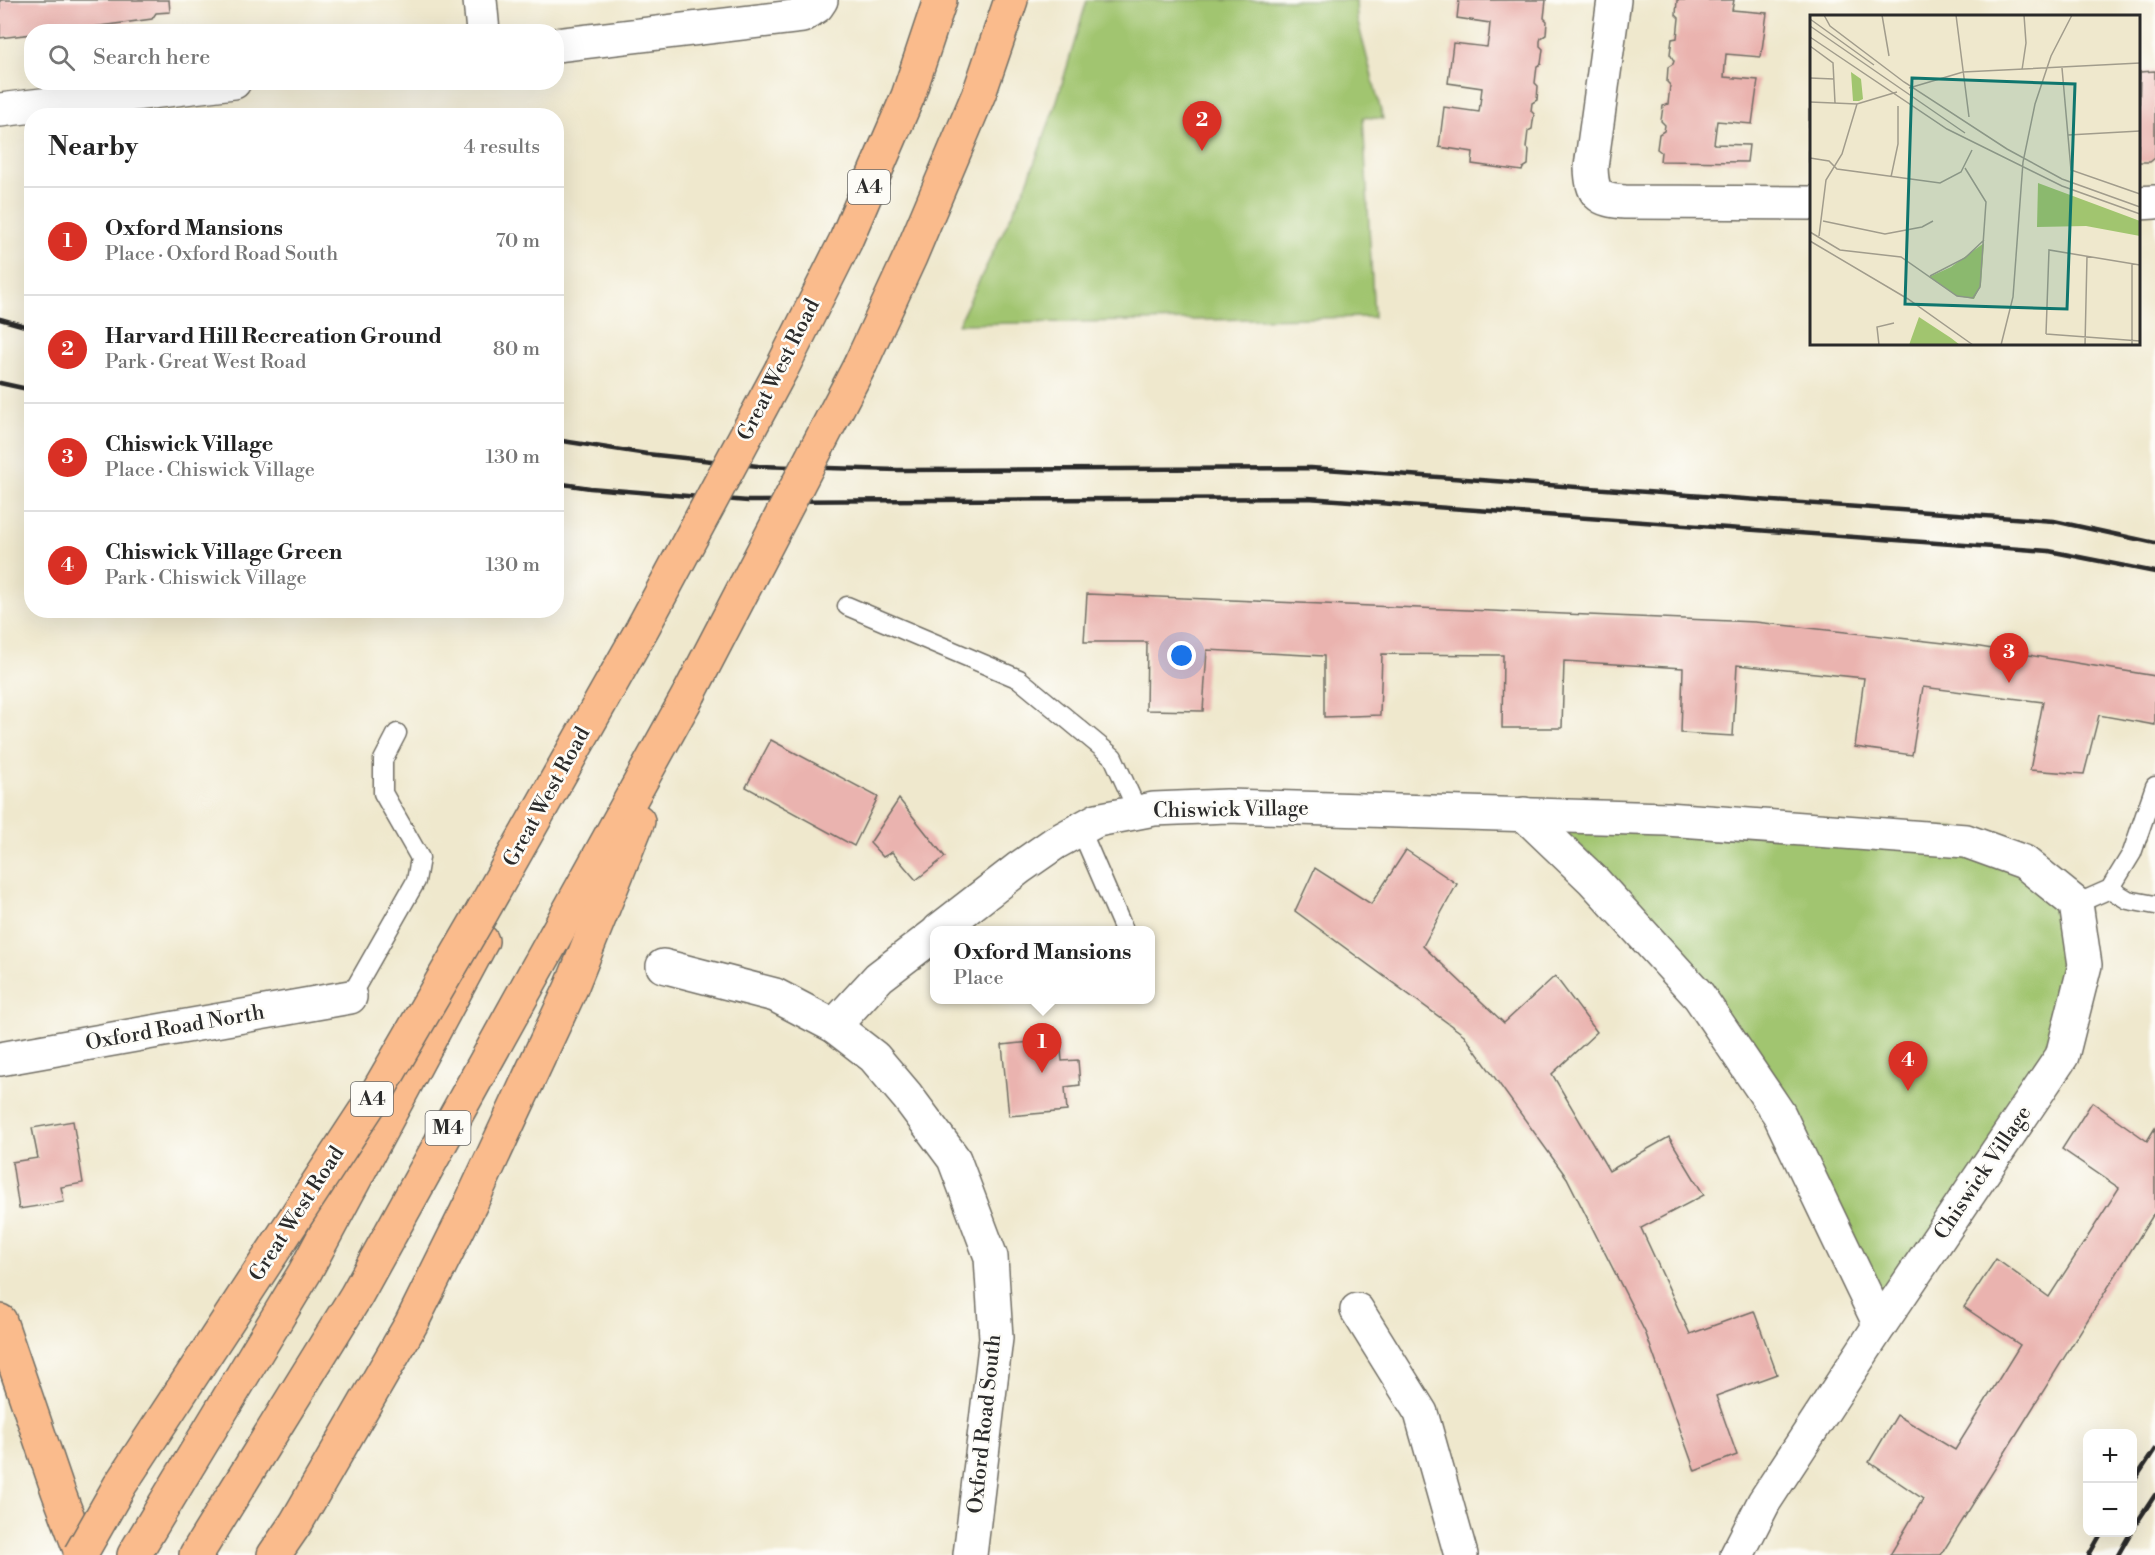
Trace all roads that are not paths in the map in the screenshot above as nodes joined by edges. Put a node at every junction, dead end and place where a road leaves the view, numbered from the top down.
1 (480, 0) edge
2 (821, 0) edge
3 (940, 0) edge
4 (1011, 0) edge
5 (1614, 0) edge
6 (482, 24) edge
7 (564, 44) edge
8 (167, 90) edge
9 (0, 110) edge
10 (2155, 202) edge
11 (1810, 203) edge
12 (2140, 203) edge
13 (848, 606) dead end
14 (642, 629) junction
15 (689, 694) junction
16 (397, 733) dead end
17 (2155, 786) edge
18 (1138, 812) junction
19 (1524, 814) junction
20 (1080, 828) junction
21 (2110, 889) junction
22 (2076, 904) junction
23 (2155, 905) edge
24 (944, 926) edge
25 (1122, 926) edge
26 (930, 937) edge
27 (663, 966) dead end
28 (350, 997) joint
29 (834, 1026) junction
30 (0, 1059) edge
31 (1357, 1310) dead end
32 (0, 1321) edge
33 (1880, 1325) junction
34 (81, 1555) edge
35 (134, 1555) edge
36 (196, 1555) edge
37 (274, 1555) edge
38 (970, 1555) edge
39 (1461, 1555) edge
40 (1737, 1555) edge

1 - 6 street
2 - 7 street
3 - 14 main road, Great West Road / A4, bridge
4 - 15 main road, bridge
5 - 11 street
8 - 9 street
10 - 12 street
13 - 18 lane
14 - 34 main road, Great West Road / A4, bridge
14 - 35 main road, M4, bridge
15 - 36 main road, M4
15 - 37 main road
16 - 28 lane
17 - 21 lane
18 - 19 street, Chiswick Village
18 - 20 street, Chiswick Village
19 - 22 street, Chiswick Village
19 - 33 street
20 - 24 street, Chiswick Village
20 - 25 lane
21 - 22 lane
21 - 23 lane
22 - 33 street, Chiswick Village
26 - 29 street
27 - 29 street, Oxford Road South
28 - 30 street, Oxford Road North
29 - 38 street, Oxford Road South
31 - 39 street
32 - 34 main road
33 - 40 street, Chiswick Village

